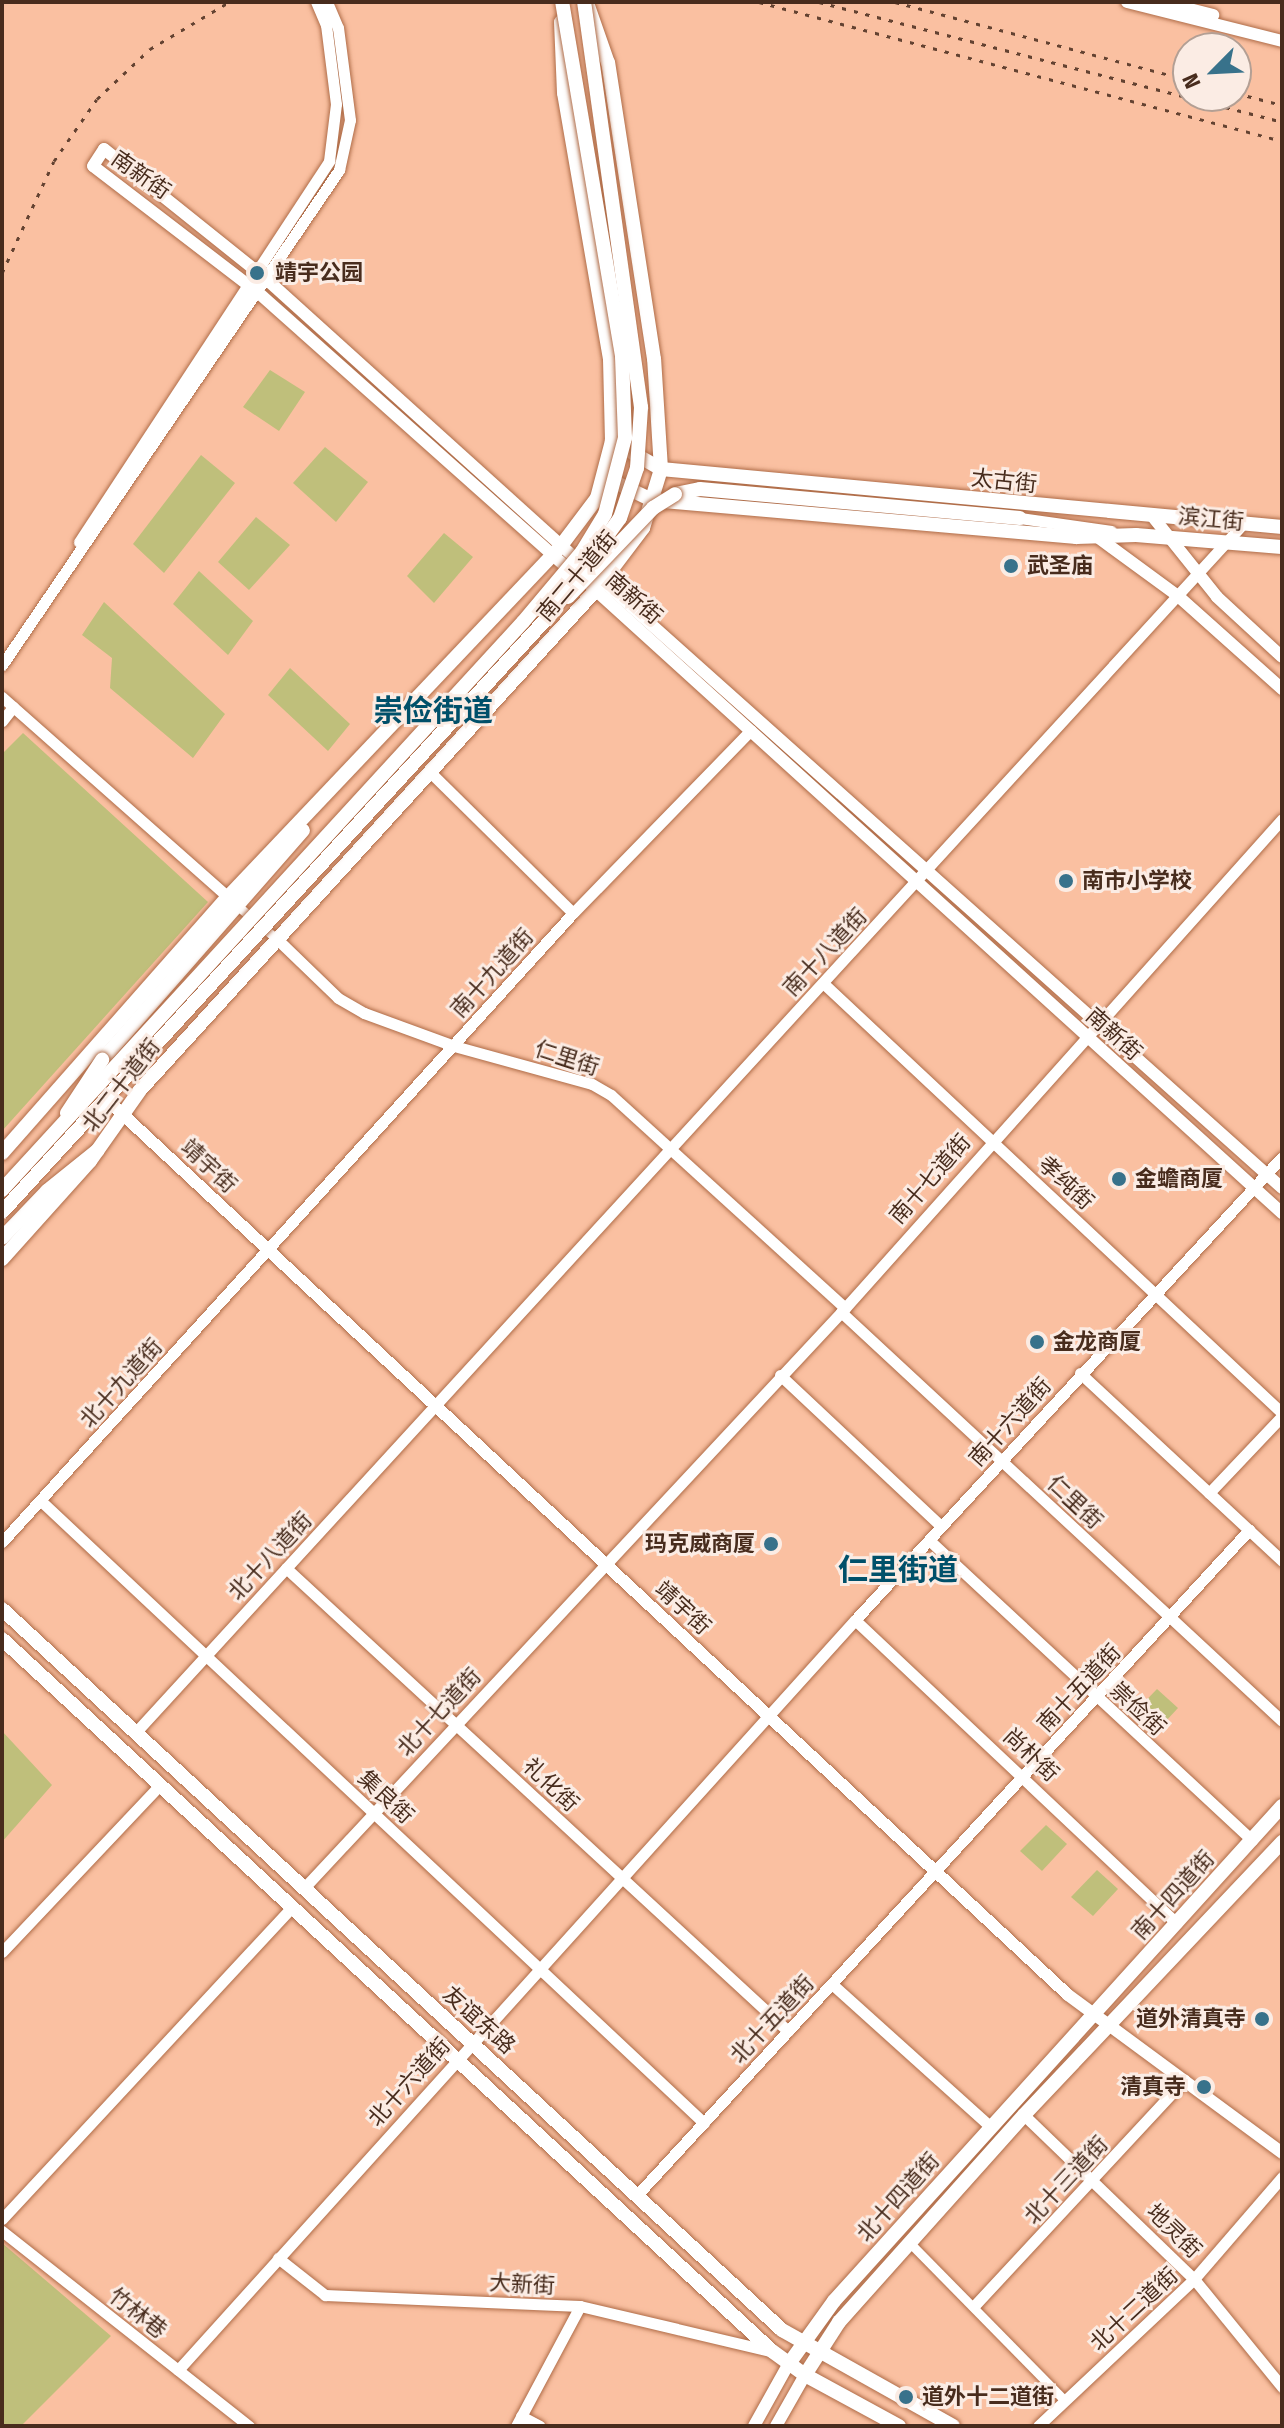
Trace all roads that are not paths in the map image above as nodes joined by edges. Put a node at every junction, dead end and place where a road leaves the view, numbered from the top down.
1 (316, 2) edge
2 (327, 2) edge
3 (561, 2) edge
4 (585, 2) edge
5 (1127, 2) edge
6 (1162, 2) edge
7 (1282, 33) edge
8 (1282, 41) edge
9 (260, 274) junction
10 (251, 287) junction
11 (612, 441) junction
12 (661, 469) junction
13 (606, 478) junction
14 (652, 500) junction
15 (1153, 517) junction
16 (1020, 518) joint
17 (1243, 524) junction
18 (1282, 527) edge
19 (1136, 535) junction
20 (1096, 536) junction
21 (1168, 538) junction
22 (1227, 543) junction
23 (1282, 547) edge
24 (555, 552) junction
25 (1198, 574) junction
26 (600, 586) junction
27 (1178, 596) junction
28 (548, 617) junction
29 (2, 653) edge
30 (1282, 657) edge
31 (2, 665) edge
32 (1282, 689) edge
33 (2, 697) edge
34 (13, 707) junction
35 (2, 721) edge
36 (751, 730) junction
37 (431, 773) junction
38 (1282, 819) edge
39 (928, 868) junction
40 (916, 883) junction
41 (232, 901) junction
42 (573, 913) junction
43 (278, 940) junction
44 (823, 983) junction
45 (1101, 1023) junction
46 (1087, 1038) junction
47 (454, 1046) junction
48 (75, 1070) junction
49 (121, 1112) junction
50 (991, 1140) junction
51 (46, 1145) junction
52 (670, 1148) junction
53 (98, 1150) junction
54 (2, 1153) edge
55 (1282, 1157) edge
56 (1266, 1174) junction
57 (1254, 1188) junction
58 (1282, 1188) edge
59 (2, 1190) edge
60 (2, 1212) edge
61 (1282, 1213) edge
62 (2, 1238) edge
63 (268, 1248) junction
64 (2, 1259) edge
65 (1155, 1294) junction
66 (843, 1310) junction
67 (1080, 1373) junction
68 (780, 1375) junction
69 (436, 1406) junction
70 (1282, 1414) edge
71 (1002, 1460) junction
72 (1209, 1493) junction
73 (41, 1501) junction
74 (941, 1526) junction
75 (1249, 1530) junction
76 (929, 1540) junction
77 (2, 1542) edge
78 (1282, 1561) edge
79 (604, 1562) junction
80 (286, 1568) junction
81 (2, 1609) edge
82 (1169, 1619) junction
83 (855, 1620) junction
84 (2, 1639) edge
85 (206, 1656) junction
86 (1097, 1698) junction
87 (769, 1715) junction
88 (1282, 1721) edge
89 (456, 1724) junction
90 (135, 1733) junction
91 (1024, 1776) junction
92 (158, 1787) junction
93 (1282, 1806) edge
94 (373, 1813) junction
95 (1252, 1840) junction
96 (1282, 1842) edge
97 (935, 1870) junction
98 (622, 1879) junction
99 (303, 1889) junction
100 (291, 1908) junction
101 (1177, 1923) junction
102 (2, 1952) edge
103 (539, 1969) junction
104 (832, 1984) junction
105 (1095, 2013) junction
106 (1109, 2023) junction
107 (788, 2031) junction
108 (471, 2042) junction
109 (456, 2060) junction
110 (1184, 2080) junction
111 (1024, 2115) junction
112 (704, 2123) junction
113 (991, 2127) junction
114 (1282, 2153) edge
115 (1282, 2177) edge
116 (1094, 2181) junction
117 (637, 2195) junction
118 (2, 2219) edge
119 (2, 2231) edge
120 (910, 2243) junction
121 (278, 2258) junction
122 (1194, 2279) junction
123 (580, 2306) junction
124 (974, 2306) junction
125 (801, 2342) junction
126 (820, 2350) junction
127 (772, 2351) junction
128 (788, 2365) junction
129 (178, 2370) junction
130 (805, 2375) junction
131 (1282, 2387) edge
132 (1065, 2401) junction
133 (518, 2421) edge
134 (249, 2426) edge
135 (540, 2426) edge
136 (754, 2426) edge
137 (776, 2426) edge
138 (899, 2426) edge
139 (953, 2426) edge
140 (1038, 2426) edge

1 - 9 street
2 - 9 street
3 - 11 main road, 南二十道街
3 - 51 main road, bridge
4 - 12 main road, 南二十道街
4 - 28 main road, bridge
5 - 8 main road
6 - 7 main road
9 - 10 street
9 - 10 main road, 南新街
9 - 24 main road, 南新街
10 - 24 main road, 南新街
10 - 29 street
10 - 31 street
11 - 12 main road
11 - 13 main road, 南二十道街
12 - 14 main road, 南二十道街
12 - 15 main road, 太古街
13 - 14 main road
13 - 24 main road, 南二十道街
14 - 20 main road
14 - 26 main road, 南二十道街
15 - 17 main road, 滨江街
15 - 21 main road
16 - 19 street, 太古街
16 - 28 main road, 太古街, bridge
17 - 18 main road, 滨江街
17 - 22 street, 南十八道街
19 - 20 main road
19 - 21 main road, 滨江街
20 - 27 main road
21 - 22 main road, 滨江街
21 - 25 main road
22 - 23 main road, 滨江街
22 - 25 street, 南十八道街
24 - 26 main road, 南新街
24 - 41 main road, 南二十道街
25 - 27 street, 南十八道街
25 - 30 main road
26 - 36 main road, 南新街
26 - 37 main road, 南二十道街
26 - 39 main road, 南新街
27 - 32 main road
27 - 39 street, 南十八道街
28 - 60 main road, bridge
33 - 34 street
34 - 35 street
34 - 41 street
36 - 40 main road, 南新街
36 - 42 street, 南十九道街
37 - 42 street
37 - 43 main road, 南二十道街
38 - 45 street, 南十七道街
39 - 40 street, 南十八道街
39 - 45 main road, 南新街
40 - 44 street, 南十八道街
40 - 46 main road, 南新街
41 - 43 street
41 - 48 main road, 北二十道街
41 - 51 main road, bridge
42 - 47 street, 南十九道街
43 - 47 street, 仁里街
43 - 49 main road, 北二十道街
44 - 50 street, 孝纯街
44 - 52 street, 南十八道街
45 - 46 street, 南十七道街
45 - 56 main road, 南新街
46 - 50 street, 南十七道街
46 - 57 main road, 南新街
47 - 52 street, 仁里街
47 - 63 street, 南十九道街
48 - 49 main road, 靖宇街
48 - 54 main road, 北二十道街
49 - 53 main road, 北二十道街
49 - 63 main road, 靖宇街
50 - 65 street, 孝纯街
50 - 66 street, 南十七道街
51 - 59 main road, bridge
52 - 66 street, 仁里街
52 - 69 street, 南十八道街
53 - 62 main road
53 - 64 main road, 北二十道街
55 - 56 street, 南十六道街
56 - 57 street, 南十六道街
56 - 58 main road, 南新街
57 - 61 main road, 南新街
57 - 65 street, 南十六道街
63 - 69 main road, 靖宇街
63 - 73 street, 北十九道街
65 - 67 street, 南十六道街
65 - 70 street, 孝纯街
66 - 68 street, 南十七道街
66 - 71 street, 仁里街
67 - 71 street, 南十六道街
67 - 72 street
68 - 74 street
68 - 79 street, 南十七道街
69 - 79 main road, 靖宇街
69 - 80 street, 北十八道街
70 - 72 street
71 - 74 street, 南十六道街
71 - 82 street, 仁里街
72 - 75 street
73 - 77 street, 北十九道街
73 - 85 street, 集良街
74 - 76 street, 南十六道街
75 - 78 street
75 - 82 street, 南十五道街
76 - 83 street, 南十六道街
76 - 86 street, 崇俭街
79 - 87 main road, 靖宇街
79 - 89 street, 北十七道街
80 - 85 street, 北十八道街
80 - 89 street, 礼化街
81 - 90 main road, 友谊东路
82 - 86 street, 南十五道街
82 - 88 street, 仁里街
83 - 87 street, 南十六道街
83 - 91 street, 尚朴街
84 - 92 main road, 友谊东路
85 - 90 street, 北十八道街
85 - 94 street, 集良街
86 - 91 street, 南十五道街
86 - 95 street, 崇俭街
87 - 97 main road, 靖宇街
87 - 98 street, 北十六道街
89 - 94 street, 北十七道街
89 - 98 street, 礼化街
90 - 99 main road, 友谊东路
91 - 97 street, 南十五道街
91 - 101 street, 尚朴街
92 - 100 main road, 友谊东路
92 - 102 street
93 - 95 main road, 南十四道街
94 - 99 street, 北十七道街
94 - 103 street, 集良街
95 - 101 main road, 南十四道街
96 - 106 main road, 北十四道街
97 - 104 street, 北十五道街
97 - 105 main road, 靖宇街
98 - 103 street, 北十六道街
98 - 107 street, 礼化街
99 - 108 main road, 友谊东路
100 - 109 main road, 友谊东路
100 - 118 street
101 - 105 main road, 南十四道街
103 - 108 street, 北十六道街
103 - 112 street, 集良街
104 - 107 street, 北十五道街
104 - 113 street
105 - 106 main road, 靖宇街
105 - 113 main road, 北十四道街
106 - 110 main road, 靖宇街
106 - 111 main road, 北十四道街
107 - 112 street, 北十五道街
108 - 109 street, 北十六道街
108 - 117 main road, 友谊东路
109 - 121 street, 北十六道街
109 - 127 main road, 友谊东路
110 - 114 main road, 靖宇街
110 - 116 street, 北十三道街
111 - 116 street, 地灵街
111 - 120 main road, 北十四道街
112 - 117 street, 北十五道街
113 - 125 main road, 北十四道街
115 - 122 street, 北十二道街
116 - 122 street, 地灵街
116 - 124 street, 北十三道街
117 - 125 main road, 友谊东路
119 - 129 street, 竹林巷
120 - 124 street
120 - 126 main road, 北十四道街
121 - 123 street, 大新街
121 - 129 street, 北十六道街
122 - 131 street, 地灵街
122 - 132 street, 北十二道街
123 - 127 street, 大新街
123 - 133 street
124 - 132 street
125 - 126 main road, 友谊东路
125 - 128 main road, 北十四道街
126 - 130 main road, 北十四道街
126 - 139 main road, 友谊东路
127 - 128 main road, 友谊东路
128 - 130 main road, 友谊东路
128 - 136 main road, 北十四道街
129 - 134 street, 竹林巷
130 - 137 main road, 北十四道街
130 - 138 main road, 友谊东路
132 - 140 street, 北十二道街
133 - 135 street

